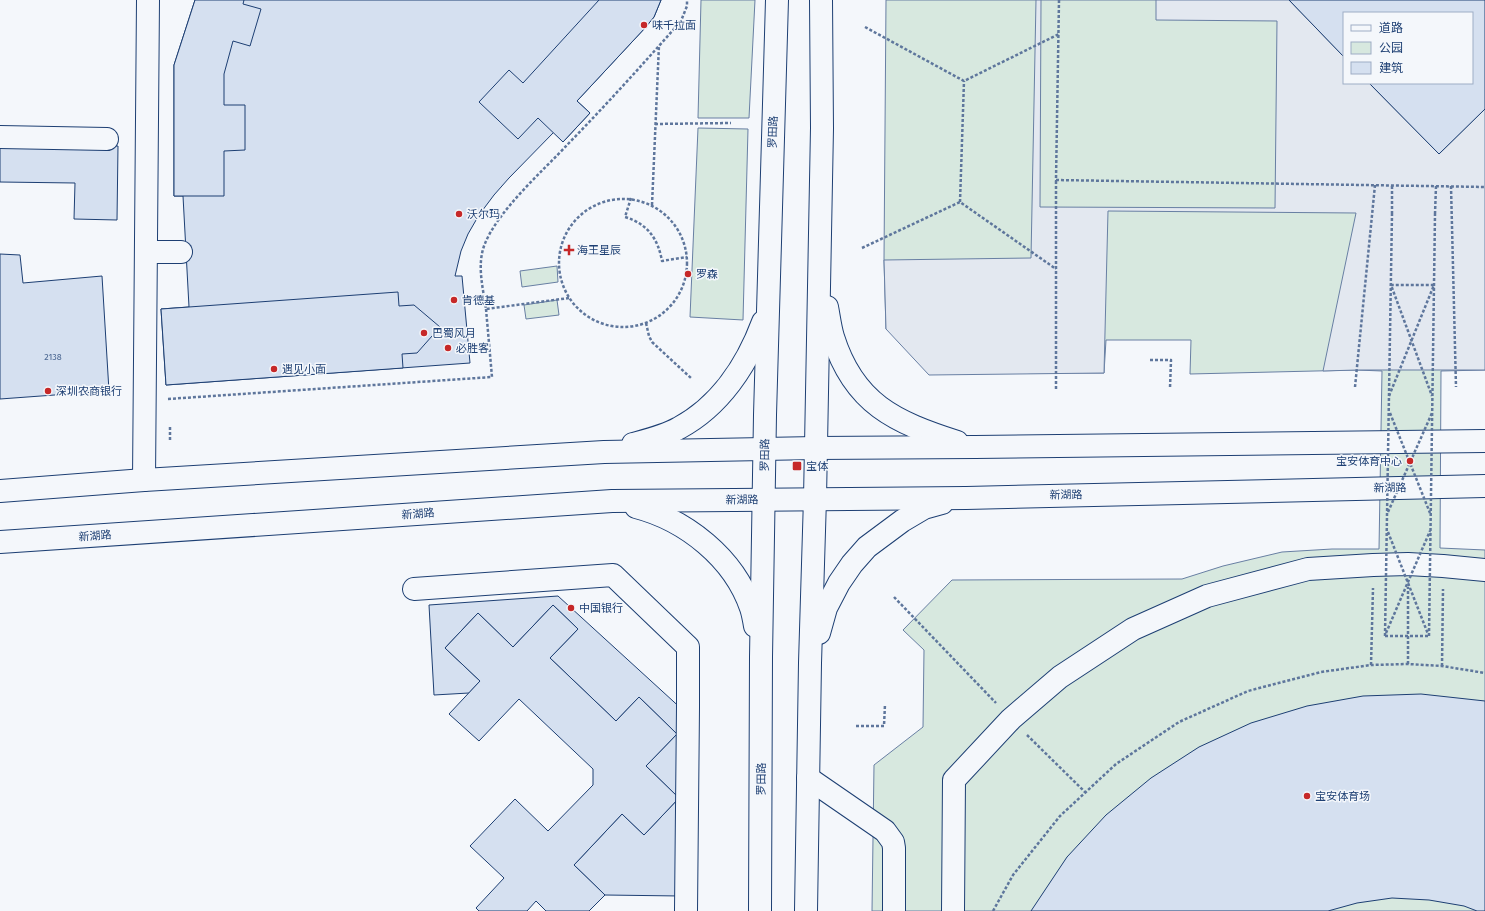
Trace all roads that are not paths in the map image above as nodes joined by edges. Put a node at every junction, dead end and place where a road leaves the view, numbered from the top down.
1 (148, 0) edge
2 (776, 0) edge
3 (821, 0) edge
4 (0, 137) edge
5 (107, 139) dead end
6 (146, 252) junction
7 (181, 252) dead end
8 (819, 270) junction
9 (768, 306) junction
10 (1485, 442) edge
11 (975, 447) junction
12 (816, 448) junction
13 (765, 449) junction
14 (604, 452) junction
15 (144, 480) junction
16 (1485, 486) edge
17 (0, 491) edge
18 (816, 498) junction
19 (966, 498) junction
20 (764, 500) junction
21 (612, 501) junction
22 (0, 542) edge
23 (1485, 570) edge
24 (414, 589) dead end
25 (761, 657) junction
26 (810, 663) junction
27 (808, 778) junction
28 (686, 911) edge
29 (760, 911) edge
30 (806, 911) edge
31 (894, 911) edge
32 (953, 911) edge

1 - 6 main road
2 - 9 main road, 罗田路
3 - 8 main road
4 - 5 main road
6 - 7 main road
6 - 15 main road
8 - 11 main road
8 - 12 main road
9 - 13 main road, 罗田路
9 - 14 main road
10 - 11 main road
11 - 12 main road
12 - 13 main road
12 - 18 main road
13 - 14 main road
13 - 20 main road, 罗田路
14 - 15 main road
15 - 17 main road
16 - 19 main road, 新湖路
18 - 19 main road, 新湖路
18 - 20 main road, 新湖路
18 - 26 main road
19 - 26 main road
20 - 21 main road, 新湖路
20 - 25 main road, 罗田路
21 - 22 main road, 新湖路
21 - 25 main road
23 - 32 main road
24 - 28 main road
25 - 29 main road, 罗田路
26 - 27 main road
27 - 30 main road
27 - 31 main road

